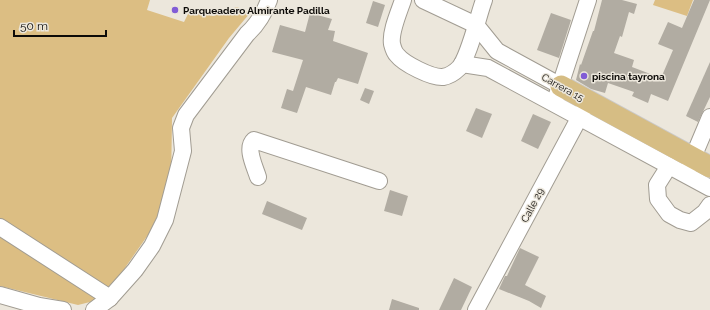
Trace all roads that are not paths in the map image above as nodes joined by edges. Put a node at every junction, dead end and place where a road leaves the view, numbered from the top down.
1 (270, 0) edge
2 (403, 0) edge
3 (423, 0) edge
4 (484, 0) edge
5 (588, 0) edge
6 (476, 25) junction
7 (462, 64) junction
8 (557, 95) junction
9 (584, 109) junction
10 (710, 117) edge
11 (696, 166) edge
12 (667, 169) junction
13 (258, 177) dead end
14 (379, 181) dead end
15 (710, 188) edge
16 (710, 196) edge
17 (710, 204) edge
18 (0, 227) edge
19 (0, 295) edge
20 (110, 298) junction
21 (63, 310) edge
22 (94, 310) edge
23 (476, 310) edge

1 - 20 street
2 - 7 street
3 - 6 street, Carrera 15
4 - 6 street
5 - 8 street
6 - 7 street
6 - 8 street, Carrera 15
7 - 8 street, Carrera 15
8 - 9 main road, Carrera 15
9 - 11 main road, Carrera 15
9 - 12 street, Carrera 15
9 - 23 street, Calle 29
10 - 11 street
11 - 12 street, Carrera 15
11 - 15 street, Carrera 15
12 - 16 street
12 - 17 street
13 - 14 street
18 - 20 street
19 - 21 street
20 - 22 street

